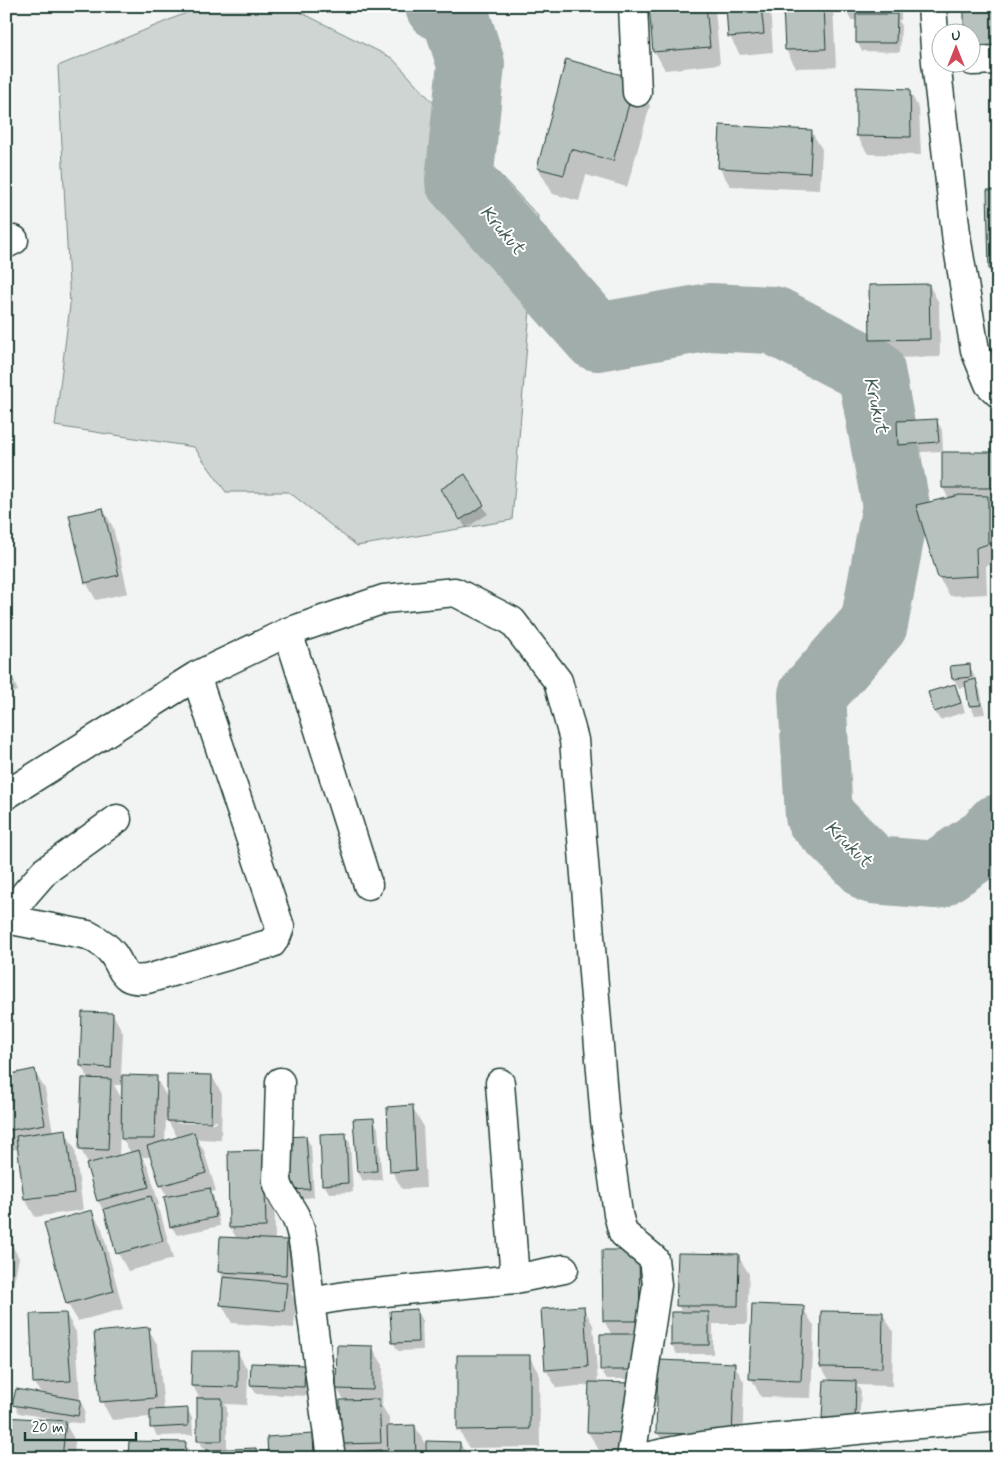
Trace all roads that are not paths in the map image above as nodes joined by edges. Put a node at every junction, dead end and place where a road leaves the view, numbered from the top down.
1 (633, 6) edge
2 (932, 6) edge
3 (934, 22) edge
4 (998, 60) edge
5 (982, 61) edge
6 (940, 72) edge
7 (637, 92) dead end
8 (998, 393) edge
9 (288, 632) junction
10 (196, 676) junction
11 (6, 795) edge
12 (117, 819) dead end
13 (368, 884) dead end
14 (7, 919) edge
15 (280, 1082) dead end
16 (500, 1083) dead end
17 (564, 1269) dead end
18 (515, 1278) junction
19 (310, 1302) junction
20 (998, 1417) edge
21 (331, 1458) edge
22 (630, 1458) edge
23 (644, 1458) edge

1 - 7 street
2 - 3 street
4 - 5 street
6 - 8 street
9 - 10 street
9 - 13 street
9 - 22 street
10 - 11 street
10 - 14 street
12 - 14 street
15 - 19 street
16 - 18 street
17 - 18 street
18 - 19 street
19 - 21 street
20 - 23 street

